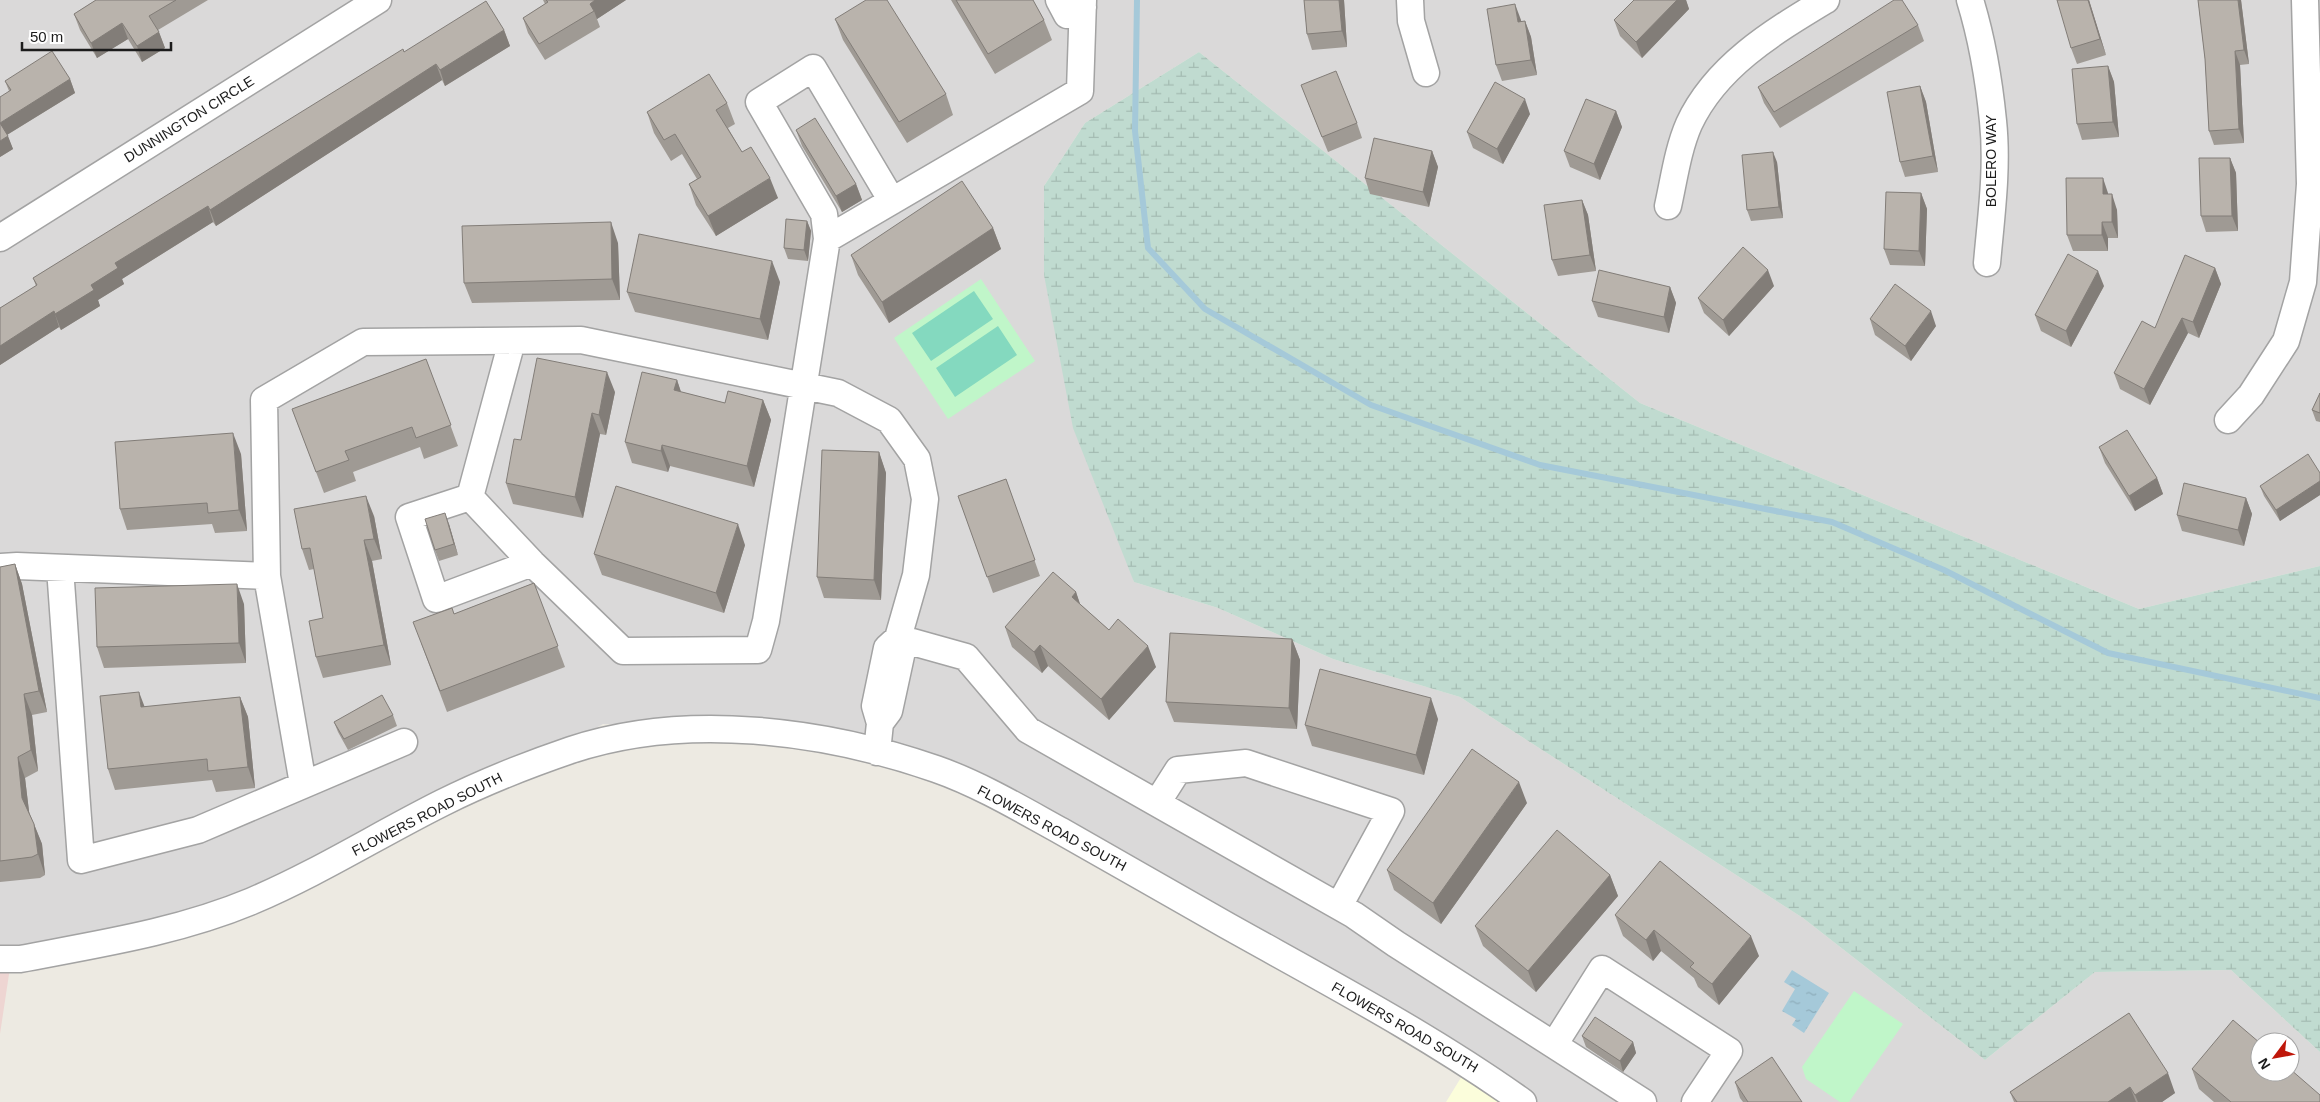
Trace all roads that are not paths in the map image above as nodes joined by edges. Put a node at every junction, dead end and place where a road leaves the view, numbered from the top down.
1 (378, 0) edge
2 (1410, 0) edge
3 (1826, 0) edge
4 (1970, 0) edge
5 (2305, 0) edge
6 (1075, 2) edge
7 (1426, 73) dead end
8 (892, 201) junction
9 (1668, 206) dead end
10 (0, 238) edge
11 (827, 239) junction
12 (1987, 264) dead end
13 (512, 340) junction
14 (804, 386) junction
15 (2228, 420) dead end
16 (470, 497) junction
17 (532, 564) junction
18 (0, 567) edge
19 (60, 568) junction
20 (267, 576) junction
21 (909, 641) junction
22 (404, 742) dead end
23 (877, 752) junction
24 (303, 784) junction
25 (1157, 803) junction
26 (1339, 906) junction
27 (0, 959) edge
28 (1554, 1045) junction
29 (1523, 1102) edge
30 (1643, 1102) edge
31 (1695, 1102) edge

1 - 10 street, DUNNINGTON CIRCLE
2 - 7 street
3 - 9 street
4 - 12 street, BOLERO WAY
5 - 15 street
6 - 8 street
8 - 11 street
8 - 11 street
11 - 14 street
13 - 14 street
13 - 16 street
13 - 20 street
14 - 17 street
14 - 21 street
16 - 17 street
16 - 17 street
18 - 19 street
19 - 20 street
19 - 24 street
20 - 24 street
21 - 23 street
21 - 25 street
22 - 24 street
23 - 27 street, FLOWERS ROAD SOUTH
23 - 29 street, FLOWERS ROAD SOUTH
25 - 26 street
25 - 26 street
26 - 28 street
28 - 30 street
28 - 31 street

